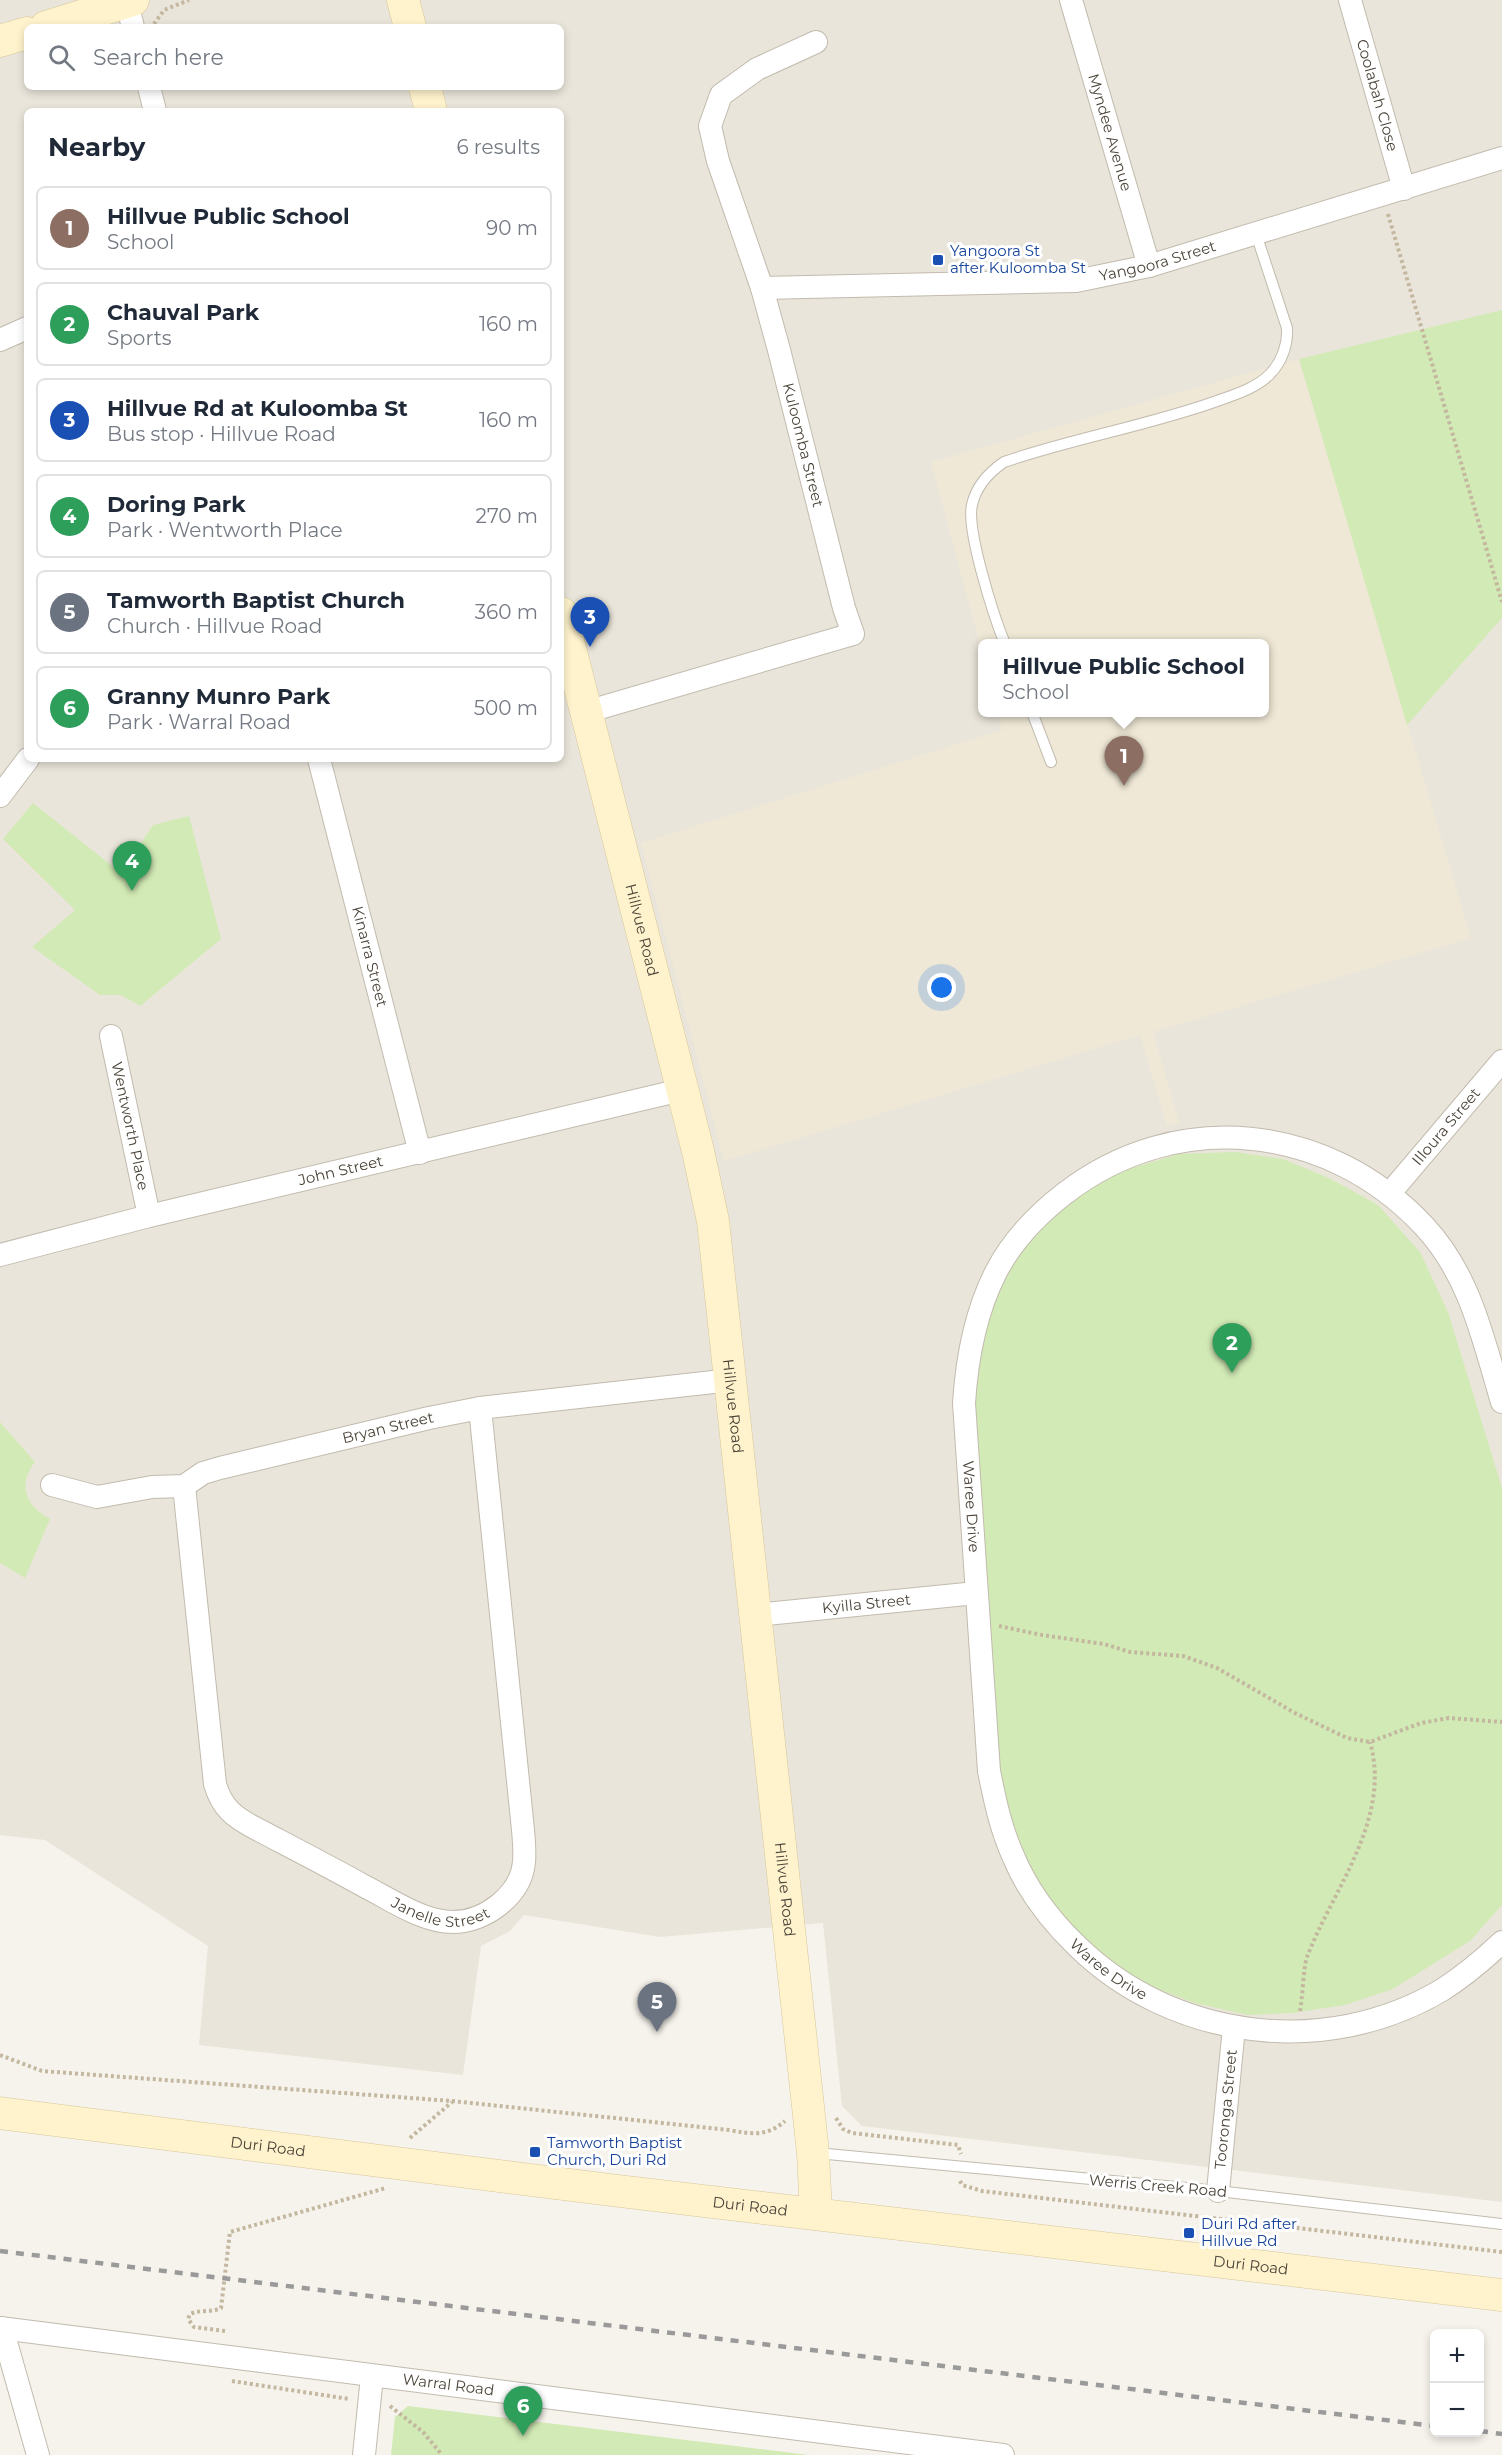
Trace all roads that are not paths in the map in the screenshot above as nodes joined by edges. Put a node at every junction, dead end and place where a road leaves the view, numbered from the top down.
1 (403, 0) edge
2 (1071, 0) edge
3 (1350, 0) edge
4 (130, 7) edge
5 (59, 24) edge
6 (409, 24) edge
7 (24, 34) edge
8 (0, 41) edge
9 (816, 42) dead end
10 (150, 90) edge
11 (426, 90) edge
12 (154, 108) edge
13 (430, 108) edge
14 (1502, 158) edge
15 (1404, 189) junction
16 (1256, 234) junction
17 (1149, 266) junction
18 (762, 288) junction
19 (24, 329) edge
20 (0, 340) edge
21 (564, 625) edge
22 (1003, 639) edge
23 (586, 712) junction
24 (1034, 717) edge
25 (26, 762) edge
26 (320, 762) edge
27 (1051, 762) dead end
28 (0, 796) edge
29 (111, 1036) dead end
30 (1502, 1061) edge
31 (681, 1090) junction
32 (420, 1153) junction
33 (1390, 1193) junction
34 (149, 1216) junction
35 (0, 1255) edge
36 (731, 1380) junction
37 (1502, 1401) edge
38 (480, 1408) junction
39 (52, 1485) dead end
40 (184, 1486) junction
41 (976, 1593) junction
42 (756, 1615) junction
43 (1502, 1942) edge
44 (1234, 2027) junction
45 (0, 2113) edge
46 (813, 2153) junction
47 (1218, 2191) junction
48 (816, 2214) junction
49 (1502, 2224) edge
50 (1502, 2295) edge
51 (1, 2328) edge
52 (372, 2376) junction
53 (38, 2455) edge
54 (364, 2455) edge
55 (1002, 2455) edge

1 - 6 street
2 - 17 street, Myndee Avenue
3 - 15 street, Coolabah Close
4 - 5 street
7 - 8 street
9 - 18 street, Kuloomba Street
10 - 12 street
11 - 13 street
14 - 15 street, Yangoora Street
15 - 16 street, Yangoora Street
16 - 17 street, Yangoora Street
16 - 22 lane
17 - 18 street, Yangoora Street
18 - 23 street, Kuloomba Street
19 - 20 street
21 - 23 street, Hillvue Road
23 - 31 street, Hillvue Road
24 - 27 lane
25 - 28 street
26 - 32 street, Kinarra Street
29 - 34 street, Wentworth Place
30 - 33 street, Illoura Street
31 - 32 street, John Street
31 - 36 street, Hillvue Road
32 - 34 street, John Street
33 - 37 street, Waree Drive
33 - 41 street, Waree Drive
34 - 35 street, John Street
36 - 38 street, Bryan Street
36 - 42 street, Hillvue Road
38 - 40 street, Bryan Street
38 - 40 street, Janelle Street
39 - 40 street, Bryan Street
41 - 42 street, Kyilla Street
41 - 44 street, Waree Drive
42 - 46 street, Hillvue Road
43 - 44 street, Waree Drive
44 - 47 street, Tooronga Street
45 - 48 street, Duri Road
46 - 47 lane, Werris Creek Road
46 - 48 street, Hillvue Road
47 - 49 lane, Werris Creek Road
48 - 50 street, Duri Road
51 - 52 street, Warral Road
51 - 53 street
52 - 54 street
52 - 55 street, Warral Road

